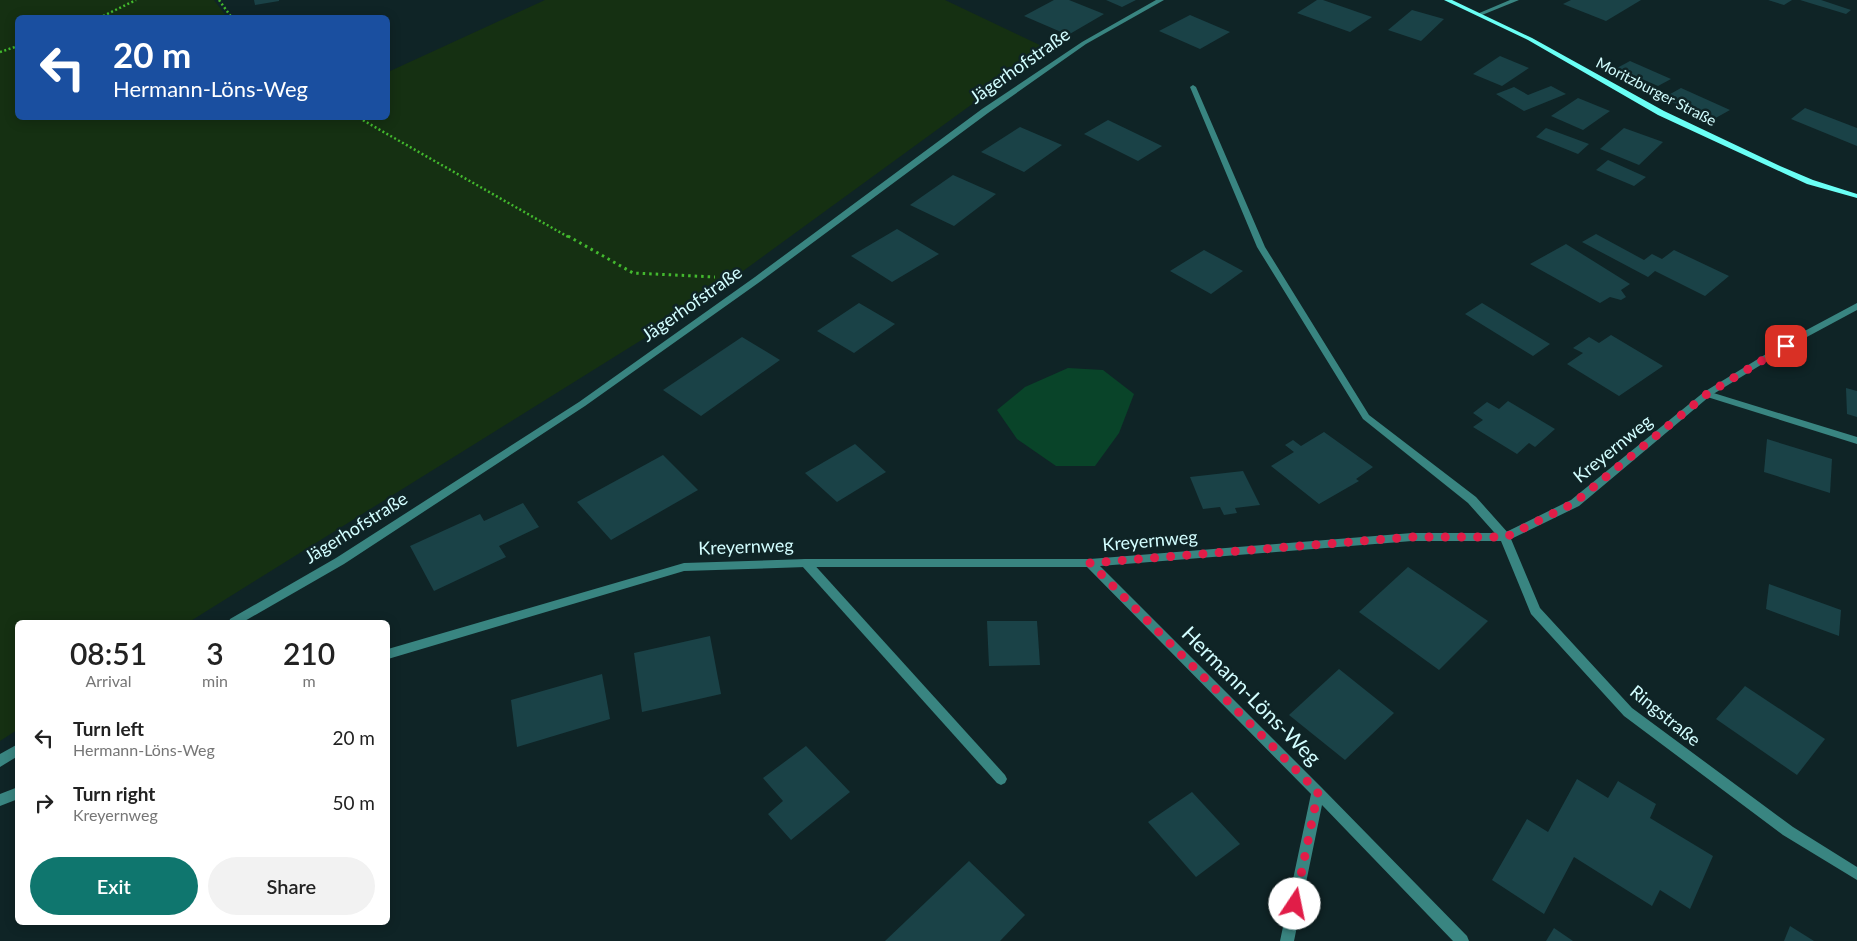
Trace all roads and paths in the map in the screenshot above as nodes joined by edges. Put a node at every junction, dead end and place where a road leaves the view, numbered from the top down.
1 (136, 0) edge
2 (219, 0) edge
3 (1161, 0) edge
4 (1447, 0) edge
5 (1516, 0) edge
6 (1480, 14) junction
7 (105, 15) edge
8 (230, 15) edge
9 (15, 47) edge
10 (0, 52) edge
11 (1193, 87) dead end
12 (363, 120) edge
13 (1857, 196) edge
14 (758, 279) junction
15 (1857, 306) edge
16 (1707, 394) junction
17 (1857, 441) edge
18 (1506, 537) junction
19 (806, 563) junction
20 (1090, 563) junction
21 (237, 620) edge
22 (390, 653) edge
23 (15, 751) edge
24 (0, 761) edge
25 (1001, 779) dead end
26 (1318, 792) junction
27 (15, 794) edge
28 (0, 800) edge
29 (1857, 874) edge
30 (1287, 941) edge
31 (1462, 941) edge

1 - 7 path
2 - 8 path
3 - 14 street, Jägerhofstraße
4 - 6 street, Moritzburger Straße
5 - 6 street
6 - 13 street, Moritzburger Straße
9 - 10 path
11 - 18 street
12 - 14 path
14 - 21 street, Jägerhofstraße
15 - 16 street, Kreyernweg
16 - 17 street
16 - 18 street, Kreyernweg
18 - 20 street, Kreyernweg
18 - 29 street, Ringstraße
19 - 20 street, Kreyernweg
19 - 22 street, Kreyernweg
19 - 25 street
20 - 26 street, Hermann-Löns-Weg
23 - 24 street
26 - 30 street, Hermann-Löns-Weg
26 - 31 street
27 - 28 street

